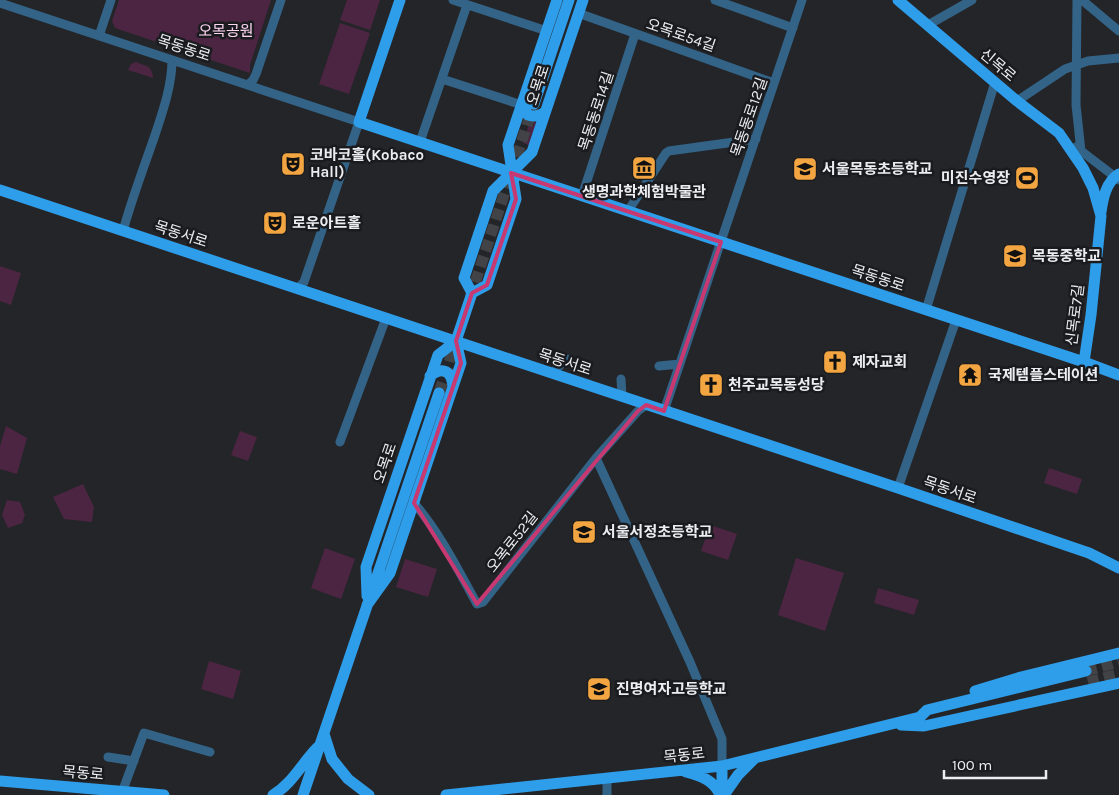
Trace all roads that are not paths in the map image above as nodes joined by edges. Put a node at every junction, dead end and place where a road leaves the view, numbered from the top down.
1 (111, 0) edge
2 (280, 0) edge
3 (400, 0) edge
4 (452, 0) edge
5 (557, 0) edge
6 (569, 0) edge
7 (582, 0) edge
8 (715, 0) edge
9 (802, 0) edge
10 (898, 0) edge
11 (972, 0) edge
12 (1077, 0) edge
13 (1082, 0) edge
14 (0, 3) edge
15 (467, 5) junction
16 (578, 13) junction
17 (928, 25) junction
18 (793, 28) junction
19 (547, 31) junction
20 (1119, 31) edge
21 (635, 34) junction
22 (99, 36) junction
23 (1119, 58) edge
24 (172, 60) junction
25 (1075, 65) junction
26 (442, 79) junction
27 (995, 82) junction
28 (774, 83) junction
29 (248, 85) junction
30 (1017, 101) junction
31 (526, 103) junction
32 (545, 112) junction
33 (359, 122) junction
34 (1058, 133) junction
35 (756, 138) junction
36 (420, 142) junction
37 (1081, 151) junction
38 (512, 173) junction
39 (1118, 177) edge
40 (0, 190) edge
41 (582, 196) junction
42 (628, 211) junction
43 (1101, 216) junction
44 (123, 231) junction
45 (721, 242) junction
46 (297, 289) junction
47 (472, 293) junction
48 (926, 310) junction
49 (386, 318) junction
50 (956, 320) junction
51 (456, 341) junction
52 (567, 359) dead end
53 (1084, 362) junction
54 (680, 364) junction
55 (659, 366) dead end
56 (552, 373) junction
57 (1119, 375) edge
58 (430, 376) junction
59 (620, 379) dead end
60 (453, 387) junction
61 (438, 393) tunnel mouth
62 (622, 397) junction
63 (646, 405) junction
64 (664, 411) junction
65 (340, 442) dead end
66 (596, 458) junction
67 (898, 488) junction
68 (414, 503) junction
69 (1119, 568) edge
70 (367, 605) junction
71 (1119, 652) edge
72 (1087, 676) tunnel mouth
73 (1119, 683) edge
74 (890, 724) junction
75 (322, 739) junction
76 (210, 752) dead end
77 (108, 757) dead end
78 (756, 757) junction
79 (134, 761) junction
80 (722, 766) junction
81 (682, 770) junction
82 (608, 778) junction
83 (0, 781) edge
84 (524, 791) edge
85 (122, 793) edge
86 (164, 795) edge
87 (273, 795) edge
88 (303, 795) edge
89 (369, 795) edge
90 (446, 795) edge
91 (607, 795) edge
92 (722, 795) edge

1 - 22 street
2 - 29 street
3 - 33 main road
4 - 15 street
5 - 19 main road, 오목로
6 - 31 main road, 오목로
7 - 16 main road, 오목로
8 - 18 street
9 - 18 street, 목동동로12길
10 - 17 main road, 신목로
11 - 17 street
12 - 25 street
13 - 20 street
14 - 22 street, 목동동로
15 - 19 street
15 - 26 street
16 - 21 street, 오목로54길
16 - 32 main road, 오목로
17 - 27 main road, 신목로
18 - 28 street, 목동동로12길
19 - 31 main road, 오목로
21 - 28 street, 오목로54길
21 - 41 street, 목동동로14길
22 - 24 street, 목동동로
23 - 25 street
24 - 29 street, 목동동로
24 - 44 street
25 - 30 street
25 - 37 street
26 - 31 street, 오목로
26 - 36 street
27 - 30 main road, 신목로
27 - 48 street
28 - 35 street, 목동동로12길
29 - 33 street, 목동동로
30 - 34 main road, 신목로
31 - 32 main road
31 - 38 main road, 오목로
32 - 38 main road, 오목로
33 - 36 main road, 목동동로
33 - 46 street
34 - 37 street, 신목로
34 - 43 main road, 신목로7길
35 - 42 street
35 - 45 street, 목동동로12길
36 - 38 main road, 목동동로
37 - 39 street, 신목로
38 - 41 main road, 목동동로
38 - 47 main road, 오목로
38 - 47 main road, 오목로
39 - 43 main road
40 - 44 main road, 목동서로
41 - 42 main road, 목동동로
42 - 45 main road, 목동동로
43 - 53 main road, 신목로7길
44 - 46 main road, 목동서로
45 - 48 main road, 목동동로
45 - 54 street, 목동동로12길
46 - 49 main road, 목동서로
47 - 51 main road, 오목로
48 - 50 main road, 목동동로
49 - 51 main road, 목동서로
49 - 65 street
50 - 53 main road, 목동동로
50 - 67 street
51 - 56 main road, 목동서로
51 - 58 main road, 오목로
51 - 60 main road, 오목로
52 - 56 street
53 - 57 main road, 목동동로
54 - 55 street
54 - 64 street, 목동동로12길
56 - 62 main road, 목동서로
58 - 60 main road
58 - 70 main road, 오목로
59 - 62 street
60 - 68 main road, 오목로
61 - 70 main road, 오목로
62 - 63 main road, 목동서로
63 - 64 main road, 목동서로
63 - 66 street, 오목로52길
64 - 67 main road, 목동서로
66 - 68 street, 오목로52길
66 - 80 street
67 - 69 main road, 목동서로
68 - 70 main road, 오목로
70 - 75 main road, 오목로
71 - 74 main road
72 - 74 main road, 목동로
73 - 74 main road
74 - 78 main road, 목동로
75 - 87 main road
75 - 88 main road, 오목로
75 - 89 main road
76 - 79 street
77 - 79 street
78 - 80 main road, 목동로
78 - 92 main road
79 - 85 street
80 - 81 main road, 목동로
80 - 92 main road
81 - 82 main road, 목동로
81 - 92 main road
82 - 84 main road, 목동로
82 - 91 street
83 - 85 main road, 목동로
84 - 90 main road, 목동로
85 - 86 main road, 목동로

